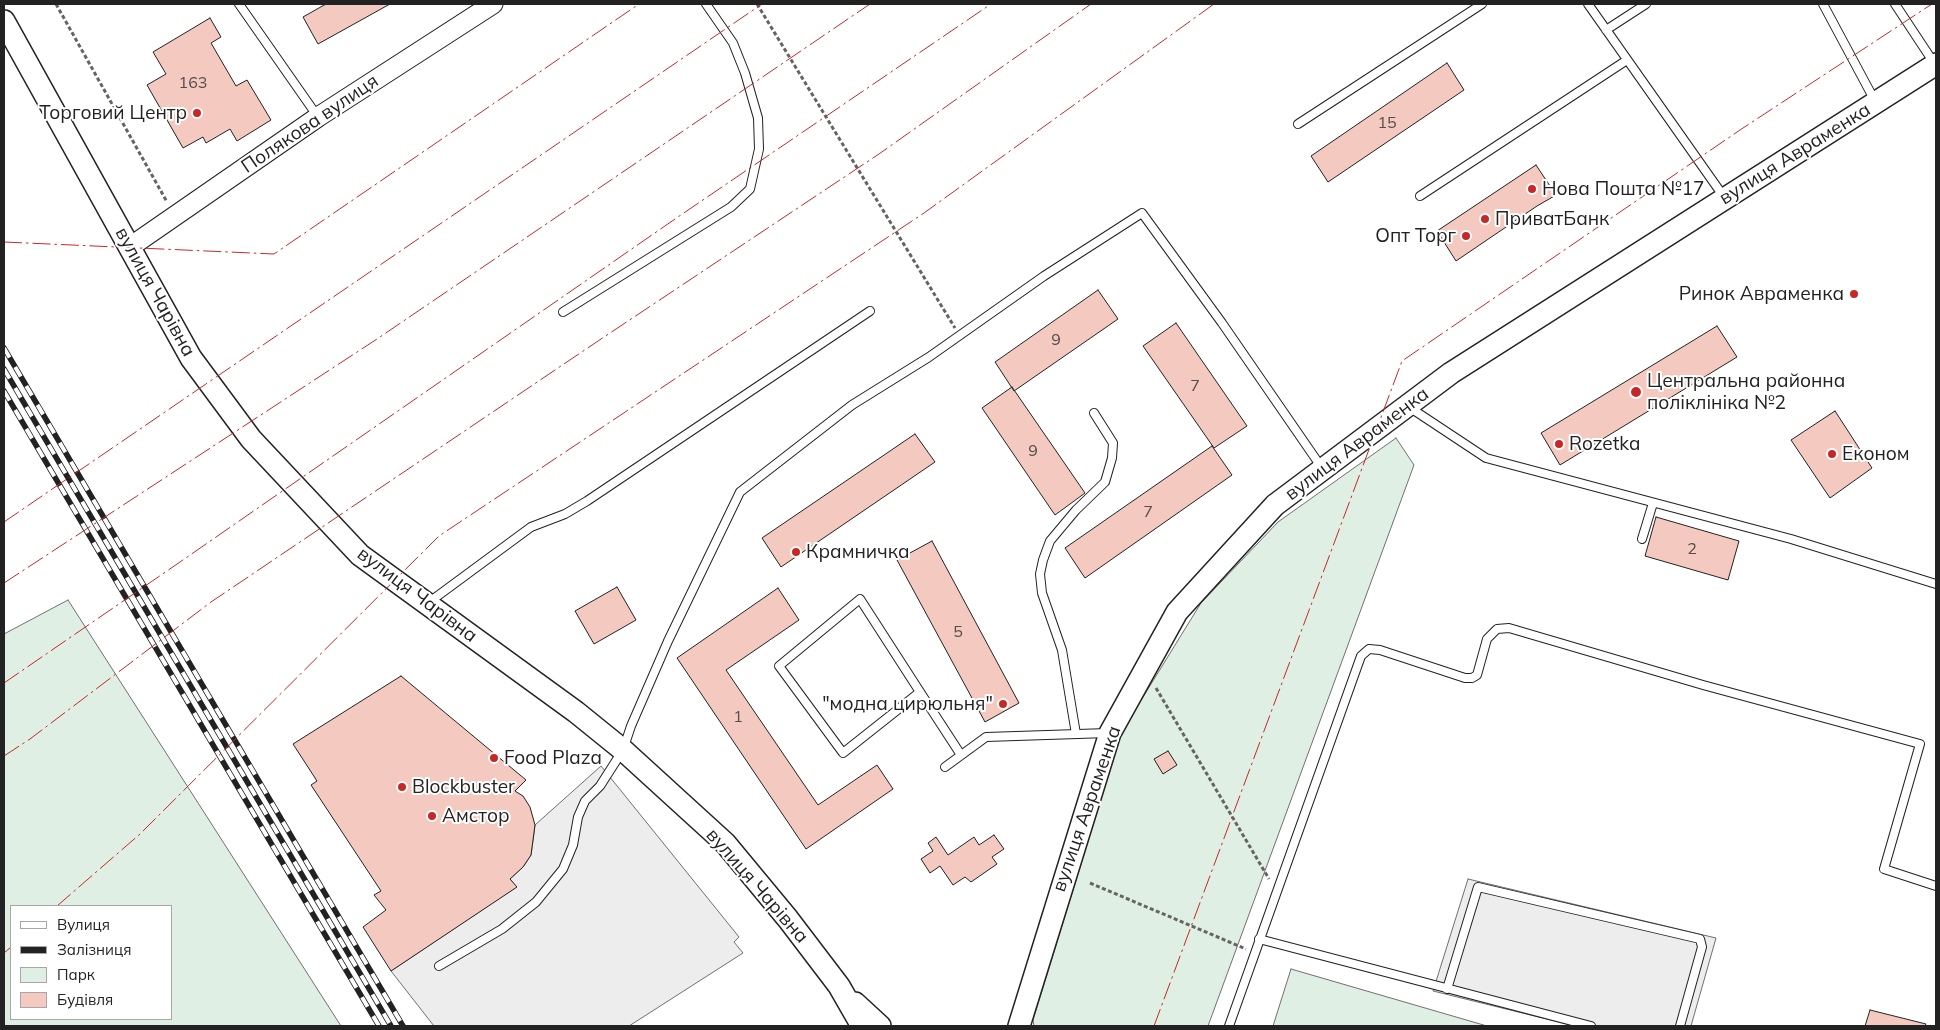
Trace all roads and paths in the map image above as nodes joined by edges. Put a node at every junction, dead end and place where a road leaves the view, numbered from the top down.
1 (56, 4) edge
2 (239, 4) edge
3 (493, 4) edge
4 (706, 4) edge
5 (757, 4) edge
6 (1482, 4) edge
7 (1588, 4) edge
8 (1646, 4) edge
9 (1823, 4) edge
10 (1895, 4) edge
11 (4, 21) edge
12 (1606, 30) junction
13 (1627, 60) junction
14 (1936, 64) edge
15 (1876, 103) junction
16 (318, 117) junction
17 (1298, 124) dead end
18 (1420, 196) dead end
19 (1725, 198) junction
20 (175, 216) junction
21 (130, 247) junction
22 (870, 311) dead end
23 (563, 312) dead end
24 (959, 335) junction
25 (1407, 406) junction
26 (1094, 413) dead end
27 (1323, 469) junction
28 (1653, 503) junction
29 (1642, 539) dead end
30 (1936, 584) edge
31 (427, 604) junction
32 (1156, 688) dead end
33 (920, 692) junction
34 (1110, 733) junction
35 (1076, 734) junction
36 (623, 750) junction
37 (961, 756) junction
38 (945, 767) dead end
39 (1090, 883) dead end
40 (1936, 886) edge
41 (1276, 892) junction
42 (1260, 939) junction
43 (1255, 952) junction
44 (439, 966) dead end
45 (839, 986) junction
46 (1447, 989) junction
47 (862, 1026) edge
48 (880, 1026) edge
49 (1019, 1026) edge
50 (1229, 1026) edge
51 (1591, 1026) edge
52 (1680, 1026) edge

1 - 20 path
2 - 16 lane
3 - 16 street, Полякова вулиця
4 - 23 lane
5 - 24 path
6 - 17 lane
7 - 12 lane
8 - 12 lane
9 - 15 lane
10 - 14 lane
11 - 21 main road, вулиця Чарівна
12 - 13 lane
13 - 18 lane
13 - 19 lane
14 - 15 main road, вулиця Авраменка
15 - 19 main road, вулиця Авраменка
16 - 20 street, Полякова вулиця
19 - 25 main road, вулиця Авраменка
20 - 21 street, Полякова вулиця
21 - 31 main road, вулиця Чарівна
22 - 31 lane
24 - 27 lane
24 - 36 lane
25 - 27 main road, вулиця Авраменка
25 - 28 lane
26 - 35 lane
27 - 34 main road, вулиця Авраменка
28 - 29 lane
28 - 30 lane
31 - 36 main road, вулиця Чарівна
32 - 41 path
33 - 33 lane
33 - 37 lane
34 - 35 lane
34 - 49 main road, вулиця Авраменка
35 - 37 lane
36 - 44 lane
36 - 45 main road, вулиця Чарівна
37 - 38 lane
39 - 43 path
40 - 41 lane
41 - 42 lane
42 - 43 lane
42 - 46 lane
43 - 50 lane
45 - 47 main road, вулиця Чарівна
45 - 48 main road
46 - 51 lane
46 - 52 lane

